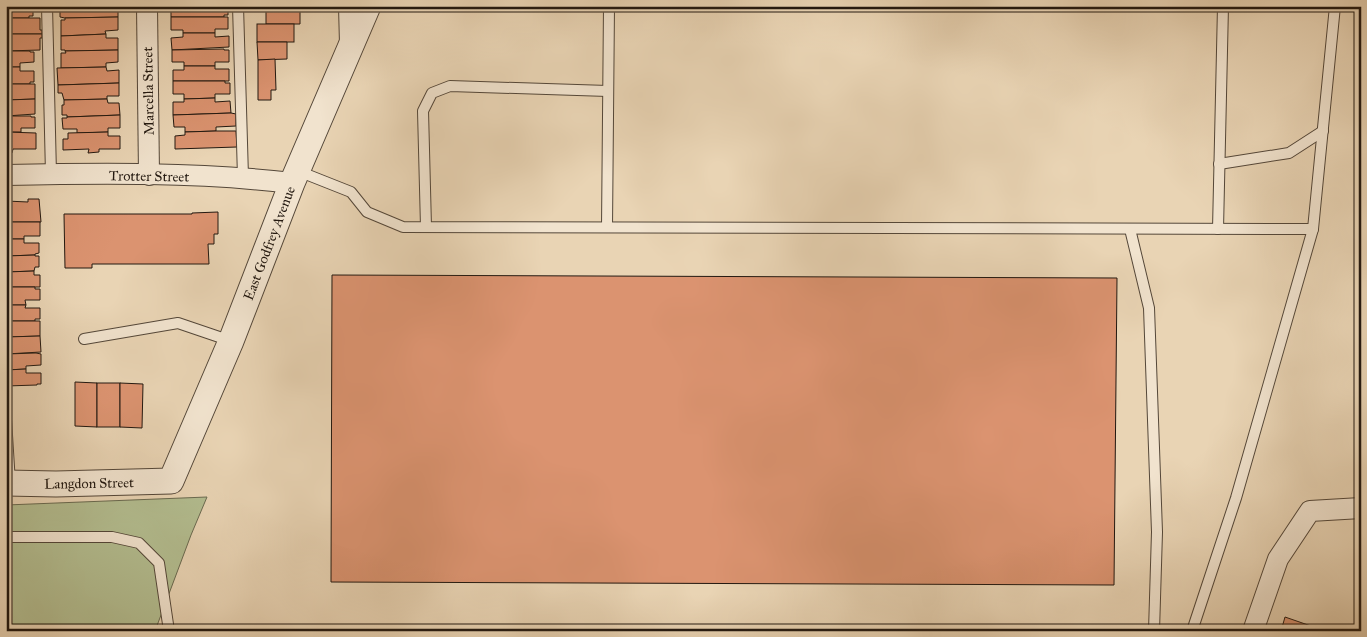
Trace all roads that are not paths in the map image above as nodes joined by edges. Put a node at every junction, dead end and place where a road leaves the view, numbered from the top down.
1 (47, 6) edge
2 (147, 6) edge
3 (238, 6) edge
4 (349, 6) edge
5 (368, 6) edge
6 (609, 6) edge
7 (1223, 6) edge
8 (1335, 6) edge
9 (350, 46) junction
10 (608, 91) junction
11 (1323, 131) junction
12 (1219, 164) junction
13 (51, 174) junction
14 (6, 175) edge
15 (149, 175) junction
16 (243, 177) junction
17 (294, 177) junction
18 (426, 227) junction
19 (607, 228) junction
20 (1130, 229) junction
21 (1218, 229) junction
22 (1313, 230) junction
23 (84, 339) dead end
24 (230, 342) junction
25 (6, 419) edge
26 (171, 481) joint
27 (8, 483) edge
28 (1361, 508) edge
29 (6, 537) edge
30 (169, 631) edge
31 (1154, 631) edge
32 (1192, 631) edge
33 (1253, 631) edge

1 - 13 lane
2 - 15 street, Marcella Street
3 - 16 lane
4 - 9 street
5 - 9 street, East Godfrey Avenue
6 - 10 lane
7 - 12 lane
8 - 11 lane
9 - 17 street, East Godfrey Avenue
10 - 18 lane
10 - 19 lane
11 - 12 lane
11 - 22 lane
12 - 21 lane
13 - 14 street, Trotter Street
13 - 15 street, Trotter Street
15 - 16 street, Trotter Street
16 - 17 street, Trotter Street
17 - 18 lane
17 - 24 street, East Godfrey Avenue
18 - 19 lane
19 - 20 lane
20 - 21 lane
20 - 31 lane
21 - 22 lane
22 - 32 lane
23 - 24 lane
24 - 26 street, East Godfrey Avenue
25 - 27 lane
26 - 27 street, Langdon Street
28 - 33 street
29 - 30 lane

